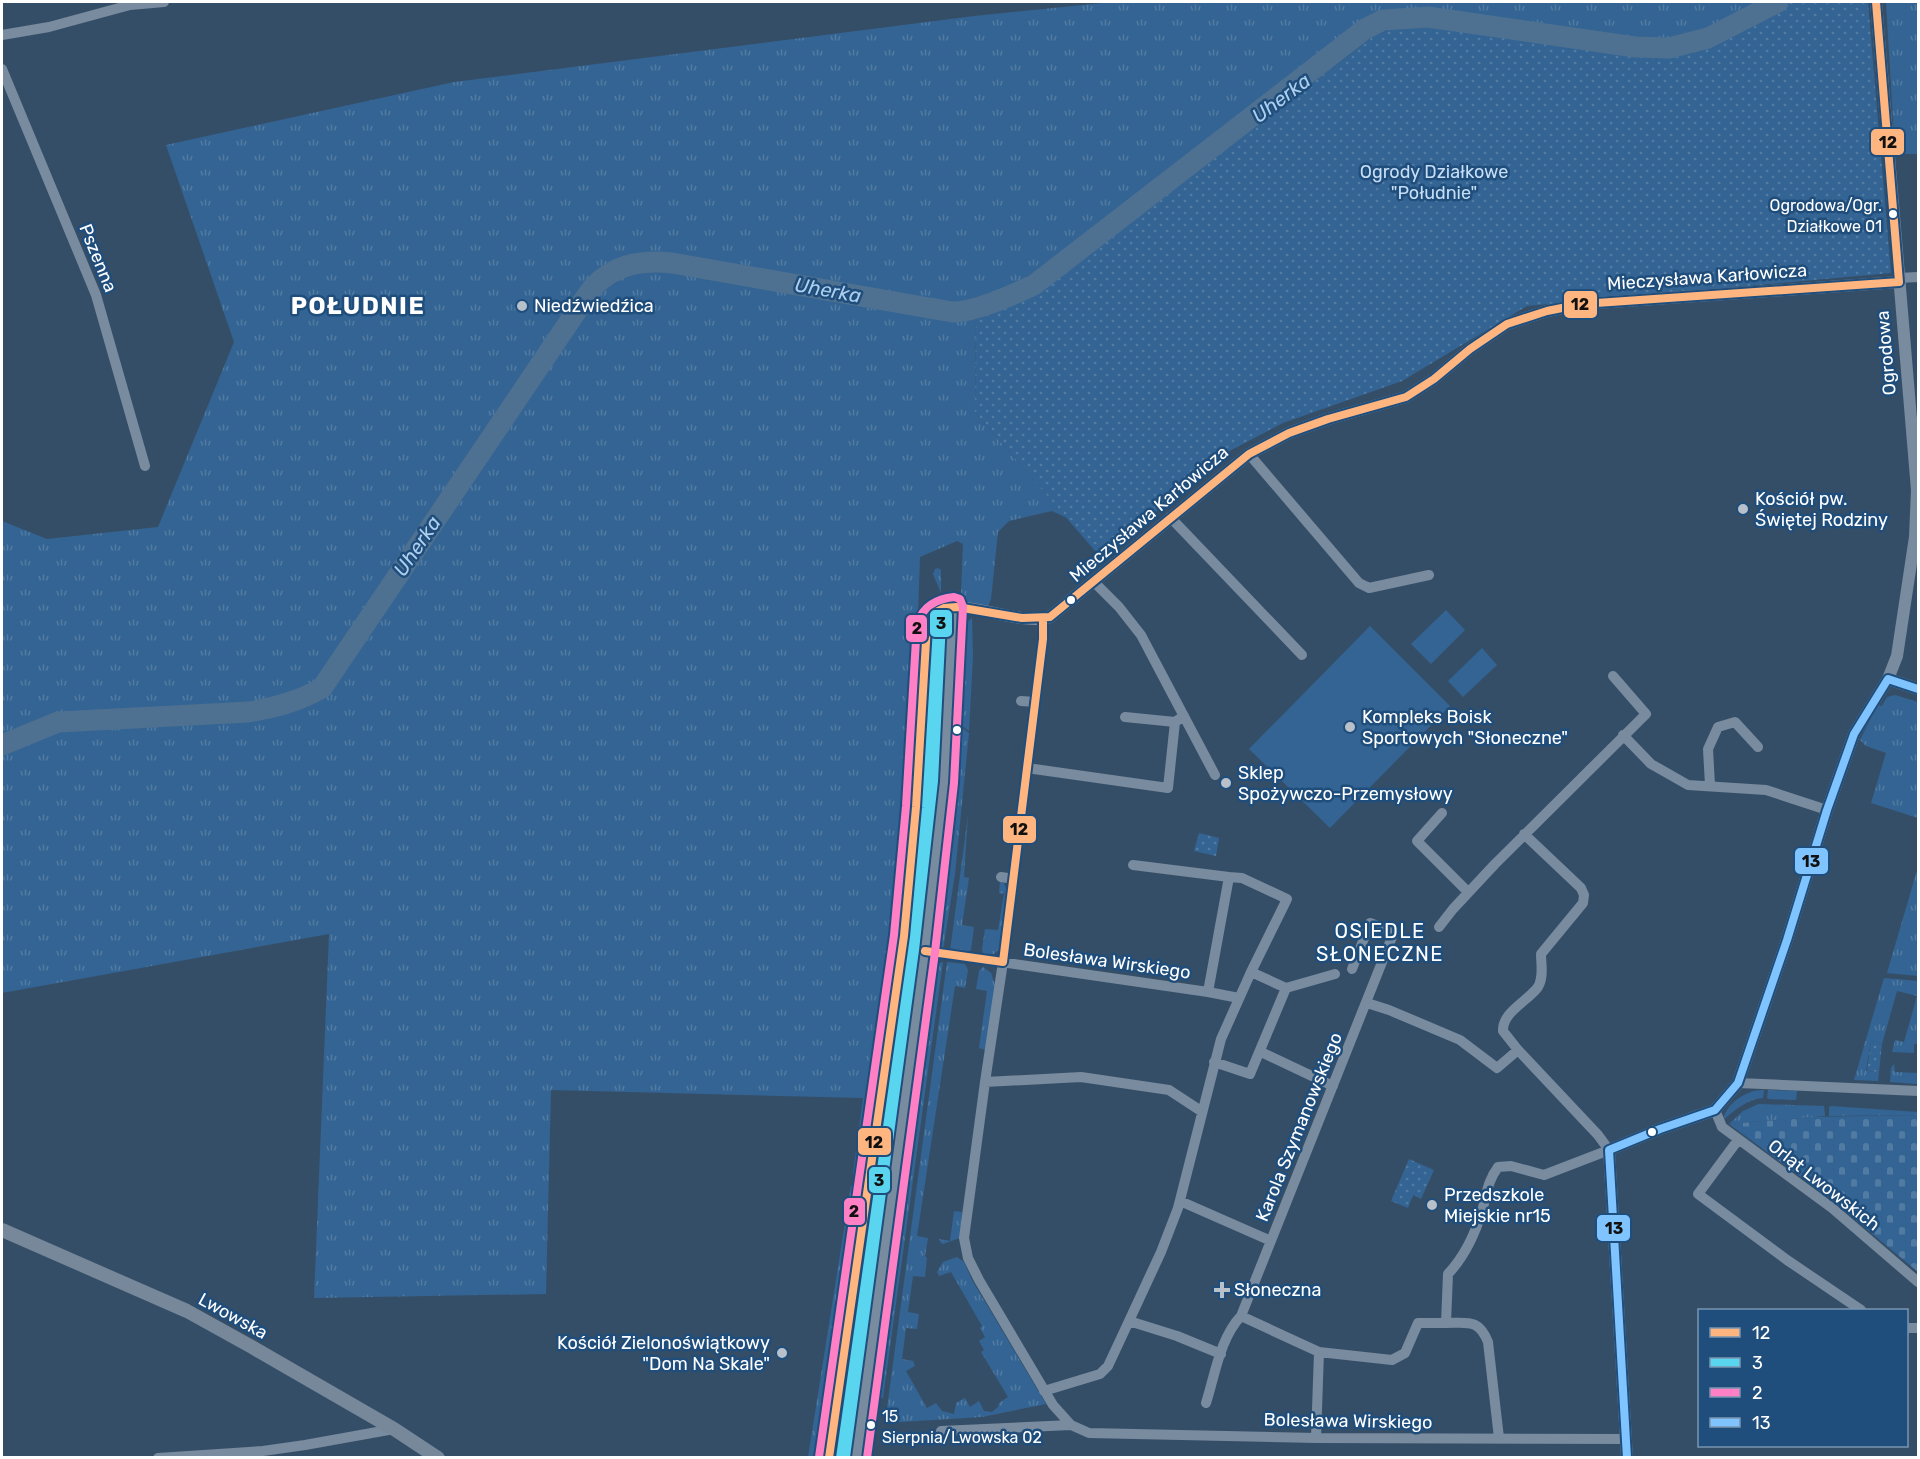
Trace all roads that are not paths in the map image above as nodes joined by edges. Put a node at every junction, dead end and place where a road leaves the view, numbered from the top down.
1 (164, 2) edge
2 (1876, 2) edge
3 (2, 35) edge
4 (2, 69) edge
5 (1918, 277) edge
6 (1898, 280) junction
7 (1250, 454) junction
8 (145, 466) dead end
9 (1917, 484) edge
10 (1170, 517) junction
11 (1429, 575) dead end
12 (1094, 582) junction
13 (953, 607) junction
14 (1043, 619) junction
15 (1302, 655) dead end
16 (1613, 676) dead end
17 (1888, 680) junction
18 (1918, 689) edge
19 (1021, 701) dead end
20 (1035, 702) junction
21 (1125, 717) dead end
22 (1179, 719) junction
23 (1623, 735) junction
24 (1758, 747) dead end
25 (1027, 768) junction
26 (1215, 775) dead end
27 (1710, 785) junction
28 (1827, 810) junction
29 (1442, 813) dead end
30 (1524, 834) junction
31 (1133, 865) dead end
32 (1001, 877) dead end
33 (1229, 877) junction
34 (1014, 879) junction
35 (1468, 892) junction
36 (1439, 927) dead end
37 (925, 951) junction
38 (1003, 962) junction
39 (1352, 969) dead end
40 (1251, 972) junction
41 (1335, 974) dead end
42 (1286, 988) junction
43 (1208, 992) junction
44 (1239, 998) junction
45 (1367, 1003) junction
46 (1518, 1050) junction
47 (1261, 1052) junction
48 (1214, 1062) junction
49 (984, 1082) junction
50 (1738, 1083) junction
51 (1333, 1086) junction
52 (1918, 1091) edge
53 (1715, 1110) junction
54 (1201, 1111) junction
55 (1738, 1140) junction
56 (1609, 1150) junction
57 (1180, 1201) junction
58 (2, 1230) edge
59 (1271, 1241) junction
60 (1918, 1282) edge
61 (1858, 1309) edge
62 (1241, 1316) junction
63 (1129, 1321) junction
64 (1446, 1323) junction
65 (1318, 1352) junction
66 (1221, 1354) junction
67 (1044, 1391) junction
68 (1206, 1403) dead end
69 (1071, 1425) junction
70 (394, 1429) junction
71 (941, 1431) dead end
72 (1316, 1438) junction
73 (1499, 1438) junction
74 (1626, 1439) junction
75 (438, 1457) edge
76 (158, 1458) edge
77 (829, 1458) edge
78 (856, 1458) edge
79 (1627, 1458) edge

1 - 3 street
2 - 6 street, Ogrodowa
4 - 8 street, Pszenna
5 - 6 street
6 - 7 street, Mieczysława Karłowicza
6 - 9 street, Ogrodowa
7 - 10 street, Mieczysława Karłowicza
7 - 11 street
9 - 17 street, Ogrodowa
10 - 12 street, Mieczysława Karłowicza
10 - 15 street
12 - 14 street, Mieczysława Karłowicza
12 - 22 street
13 - 14 street
13 - 37 street
13 - 77 street
14 - 20 street
16 - 23 street
17 - 18 street
17 - 28 street, Ogrodowa
19 - 20 street
20 - 25 street
21 - 22 street
22 - 25 street
22 - 26 street
23 - 27 street
23 - 30 street
24 - 27 street
25 - 34 street, Bolesława Wirskiego
27 - 28 street
28 - 50 street, Ogrodowa
29 - 35 street
30 - 35 street
30 - 46 street
31 - 33 street
32 - 34 street
33 - 40 street
33 - 43 street, Bolesława Wirskiego
34 - 38 street, Bolesława Wirskiego
35 - 36 street
37 - 38 street, Bolesława Wirskiego
37 - 78 street
38 - 43 street, Bolesława Wirskiego
38 - 49 street, Bolesława Wirskiego
39 - 45 street, Karola Szymanowskiego
40 - 42 street
40 - 44 street
41 - 42 street
42 - 47 street
43 - 44 street
44 - 48 street
45 - 46 street
45 - 51 street, Karola Szymanowskiego
46 - 56 street
47 - 48 street
47 - 51 street
48 - 54 street
49 - 54 street
49 - 67 street, Bolesława Wirskiego
50 - 52 street
50 - 53 street
51 - 59 street, Karola Szymanowskiego
53 - 55 street, Orląt Lwowskich
53 - 56 street
54 - 57 street
55 - 60 street, Orląt Lwowskich
55 - 61 street
56 - 64 street
56 - 74 street
57 - 59 street
57 - 63 street
58 - 70 main road, Lwowska
59 - 62 street, Karola Szymanowskiego
62 - 65 street
62 - 66 street, Karola Szymanowskiego
63 - 66 street
63 - 67 street
64 - 65 street
64 - 73 street
65 - 72 street
66 - 68 street, Karola Szymanowskiego
67 - 69 street, Bolesława Wirskiego
69 - 71 street, Bolesława Wirskiego
69 - 72 street, Bolesława Wirskiego
70 - 75 main road, Lwowska
70 - 76 street
72 - 73 street, Bolesława Wirskiego
73 - 74 street, Bolesława Wirskiego
74 - 79 street

